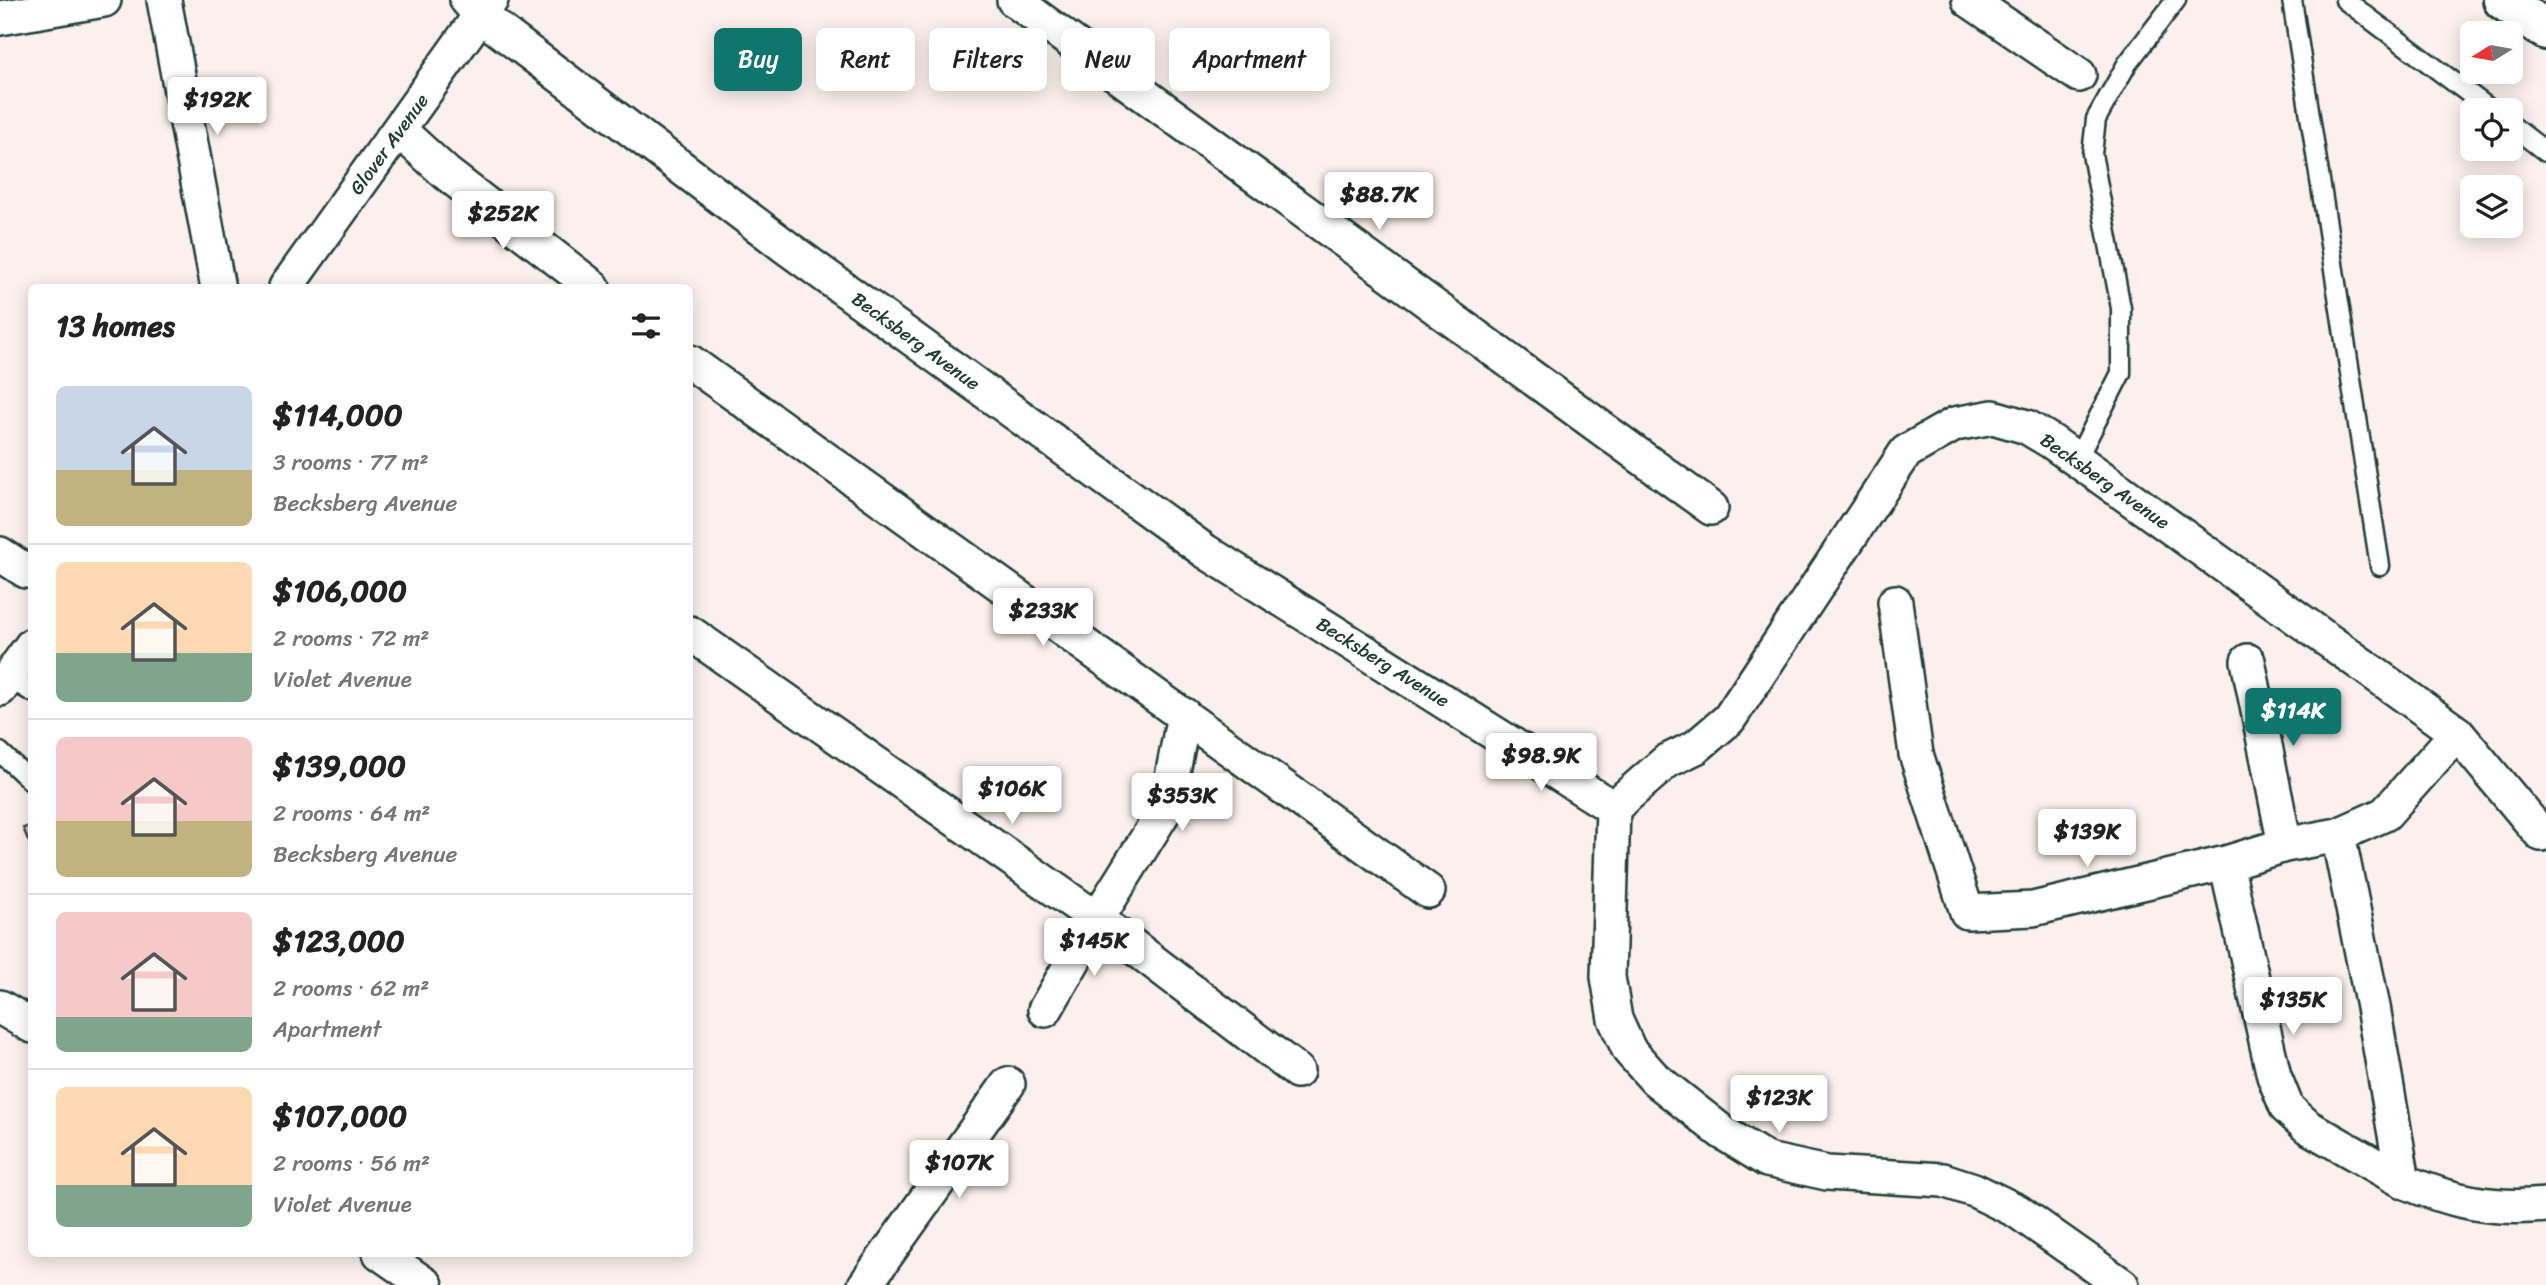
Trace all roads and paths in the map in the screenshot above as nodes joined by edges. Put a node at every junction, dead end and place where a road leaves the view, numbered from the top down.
1 (104, 0) edge
2 (164, 0) edge
3 (1014, 0) edge
4 (1969, 0) edge
5 (2176, 0) edge
6 (2292, 0) edge
7 (2345, 0) edge
8 (2502, 0) edge
9 (480, 5) edge
10 (0, 18) edge
11 (2546, 30) edge
12 (2079, 75) dead end
13 (2475, 98) edge
14 (399, 130) junction
15 (2523, 134) edge
16 (2546, 152) edge
17 (217, 283) dead end
18 (288, 284) edge
19 (589, 284) edge
20 (693, 369) edge
21 (2076, 461) junction
22 (1711, 508) dead end
23 (2380, 566) dead end
24 (1895, 602) dead end
25 (693, 635) edge
26 (28, 654) edge
27 (2248, 661) dead end
28 (13, 686) edge
29 (1184, 715) junction
30 (2457, 733) junction
31 (0, 752) edge
32 (28, 778) edge
33 (1613, 808) junction
34 (2541, 834) dead end
35 (2338, 835) junction
36 (2285, 845) junction
37 (2227, 863) junction
38 (1428, 891) dead end
39 (1097, 919) junction
40 (0, 1007) edge
41 (1045, 1010) dead end
42 (28, 1024) edge
43 (1297, 1071) dead end
44 (1008, 1084) dead end
45 (2403, 1181) junction
46 (2546, 1205) edge
47 (865, 1285) edge
48 (2122, 1285) edge

1 - 10 street
2 - 17 street
3 - 22 street
4 - 12 street
5 - 21 lane
6 - 23 lane
7 - 13 lane
8 - 11 main road
9 - 14 street, Glover Avenue
9 - 33 street, Becksberg Avenue
14 - 18 street, Glover Avenue
14 - 19 street
15 - 16 lane
20 - 29 street
21 - 30 street, Becksberg Avenue
21 - 33 street, Becksberg Avenue
24 - 37 street
25 - 39 street
26 - 28 street
27 - 36 street
29 - 38 street
29 - 39 street
30 - 34 street, Becksberg Avenue
30 - 35 street
31 - 32 lane
33 - 48 street
35 - 36 street
35 - 45 street
36 - 37 street
37 - 45 street
39 - 41 street
39 - 43 street
40 - 42 street
44 - 47 street
45 - 46 street

